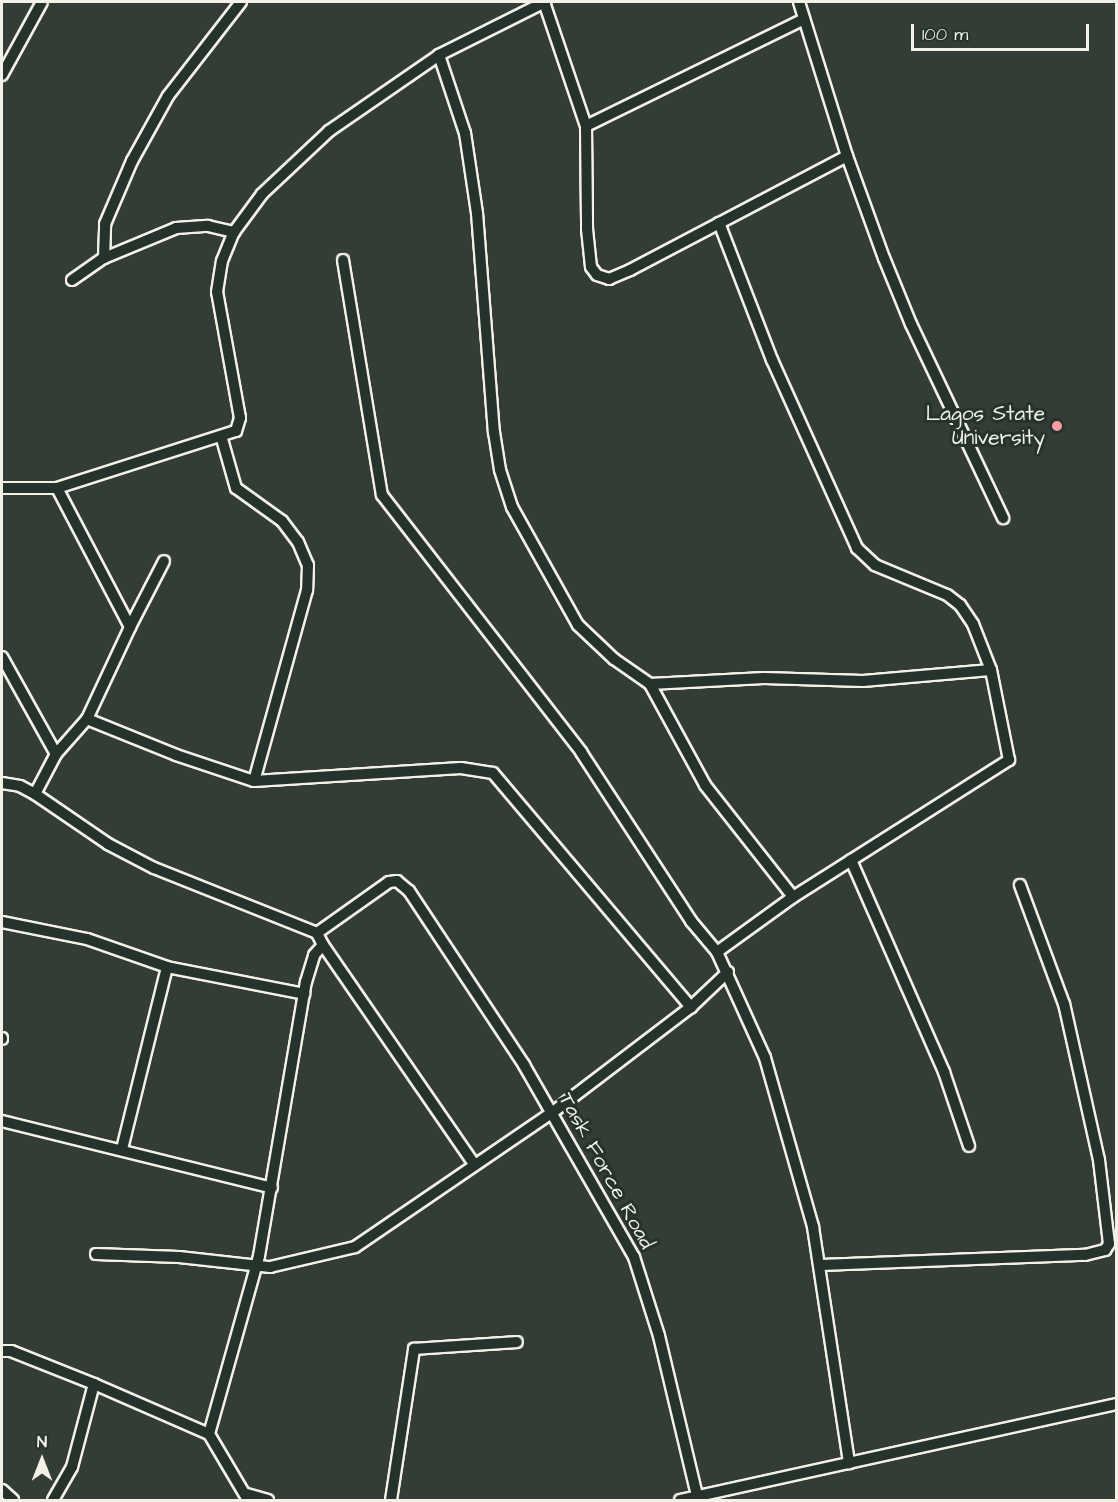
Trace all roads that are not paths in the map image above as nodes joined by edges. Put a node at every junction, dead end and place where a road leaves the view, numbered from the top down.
1 (42, 2) edge
2 (241, 2) edge
3 (545, 2) edge
4 (799, 2) edge
5 (804, 19) junction
6 (439, 55) junction
7 (2, 75) edge
8 (586, 126) junction
9 (847, 156) junction
10 (719, 223) junction
11 (234, 232) junction
12 (104, 258) junction
13 (343, 260) dead end
14 (72, 280) dead end
15 (222, 439) junction
16 (2, 488) edge
17 (57, 488) junction
18 (1003, 518) dead end
19 (164, 561) dead end
20 (130, 627) junction
21 (2, 657) edge
22 (991, 670) junction
23 (650, 684) junction
24 (87, 719) junction
25 (56, 754) junction
26 (254, 781) junction
27 (2, 783) edge
28 (35, 794) junction
29 (851, 860) junction
30 (1020, 885) dead end
31 (793, 897) junction
32 (2, 922) edge
33 (317, 933) junction
34 (323, 945) junction
35 (717, 952) junction
36 (167, 967) junction
37 (728, 972) junction
38 (304, 994) junction
39 (691, 1007) junction
40 (553, 1112) junction
41 (2, 1120) edge
42 (969, 1146) dead end
43 (122, 1149) junction
44 (474, 1164) junction
45 (272, 1188) junction
46 (96, 1254) dead end
47 (821, 1265) junction
48 (254, 1267) junction
49 (517, 1342) dead end
50 (2, 1351) edge
51 (94, 1384) junction
52 (1116, 1404) edge
53 (209, 1434) junction
54 (849, 1463) junction
55 (2, 1490) edge
56 (248, 1497) edge
57 (697, 1499) edge
58 (14, 1500) edge
59 (53, 1500) edge
60 (268, 1500) edge
61 (391, 1500) edge
62 (680, 1500) edge

1 - 7 street
2 - 12 street
3 - 6 street
3 - 8 street
4 - 5 street
5 - 8 street
5 - 9 street
6 - 11 street
6 - 23 street
8 - 10 street
9 - 10 street
9 - 18 street
10 - 22 street
11 - 12 street
11 - 15 street
12 - 14 street
13 - 35 street
15 - 17 street
15 - 26 street
16 - 17 street
17 - 20 street
19 - 20 street
20 - 24 street
21 - 25 street
22 - 23 street
22 - 29 street
23 - 31 street
24 - 25 street
24 - 26 street
25 - 28 street
26 - 39 street
27 - 28 street
28 - 33 street
29 - 31 street
29 - 42 street
30 - 47 street
31 - 35 street
32 - 36 street
33 - 34 street
33 - 40 street, Task Force Road
34 - 38 street
34 - 44 street
35 - 37 street
36 - 38 street
36 - 43 street
37 - 39 street
37 - 47 street
38 - 45 street
39 - 40 street
40 - 44 street
40 - 57 street, Task Force Road
41 - 43 street
43 - 45 street
44 - 48 street
45 - 48 street
46 - 48 street
47 - 54 street
48 - 53 street
49 - 61 street
50 - 51 street
51 - 53 street
51 - 59 street
52 - 54 street
53 - 56 street
54 - 57 street
55 - 58 street
56 - 60 street
57 - 62 street

